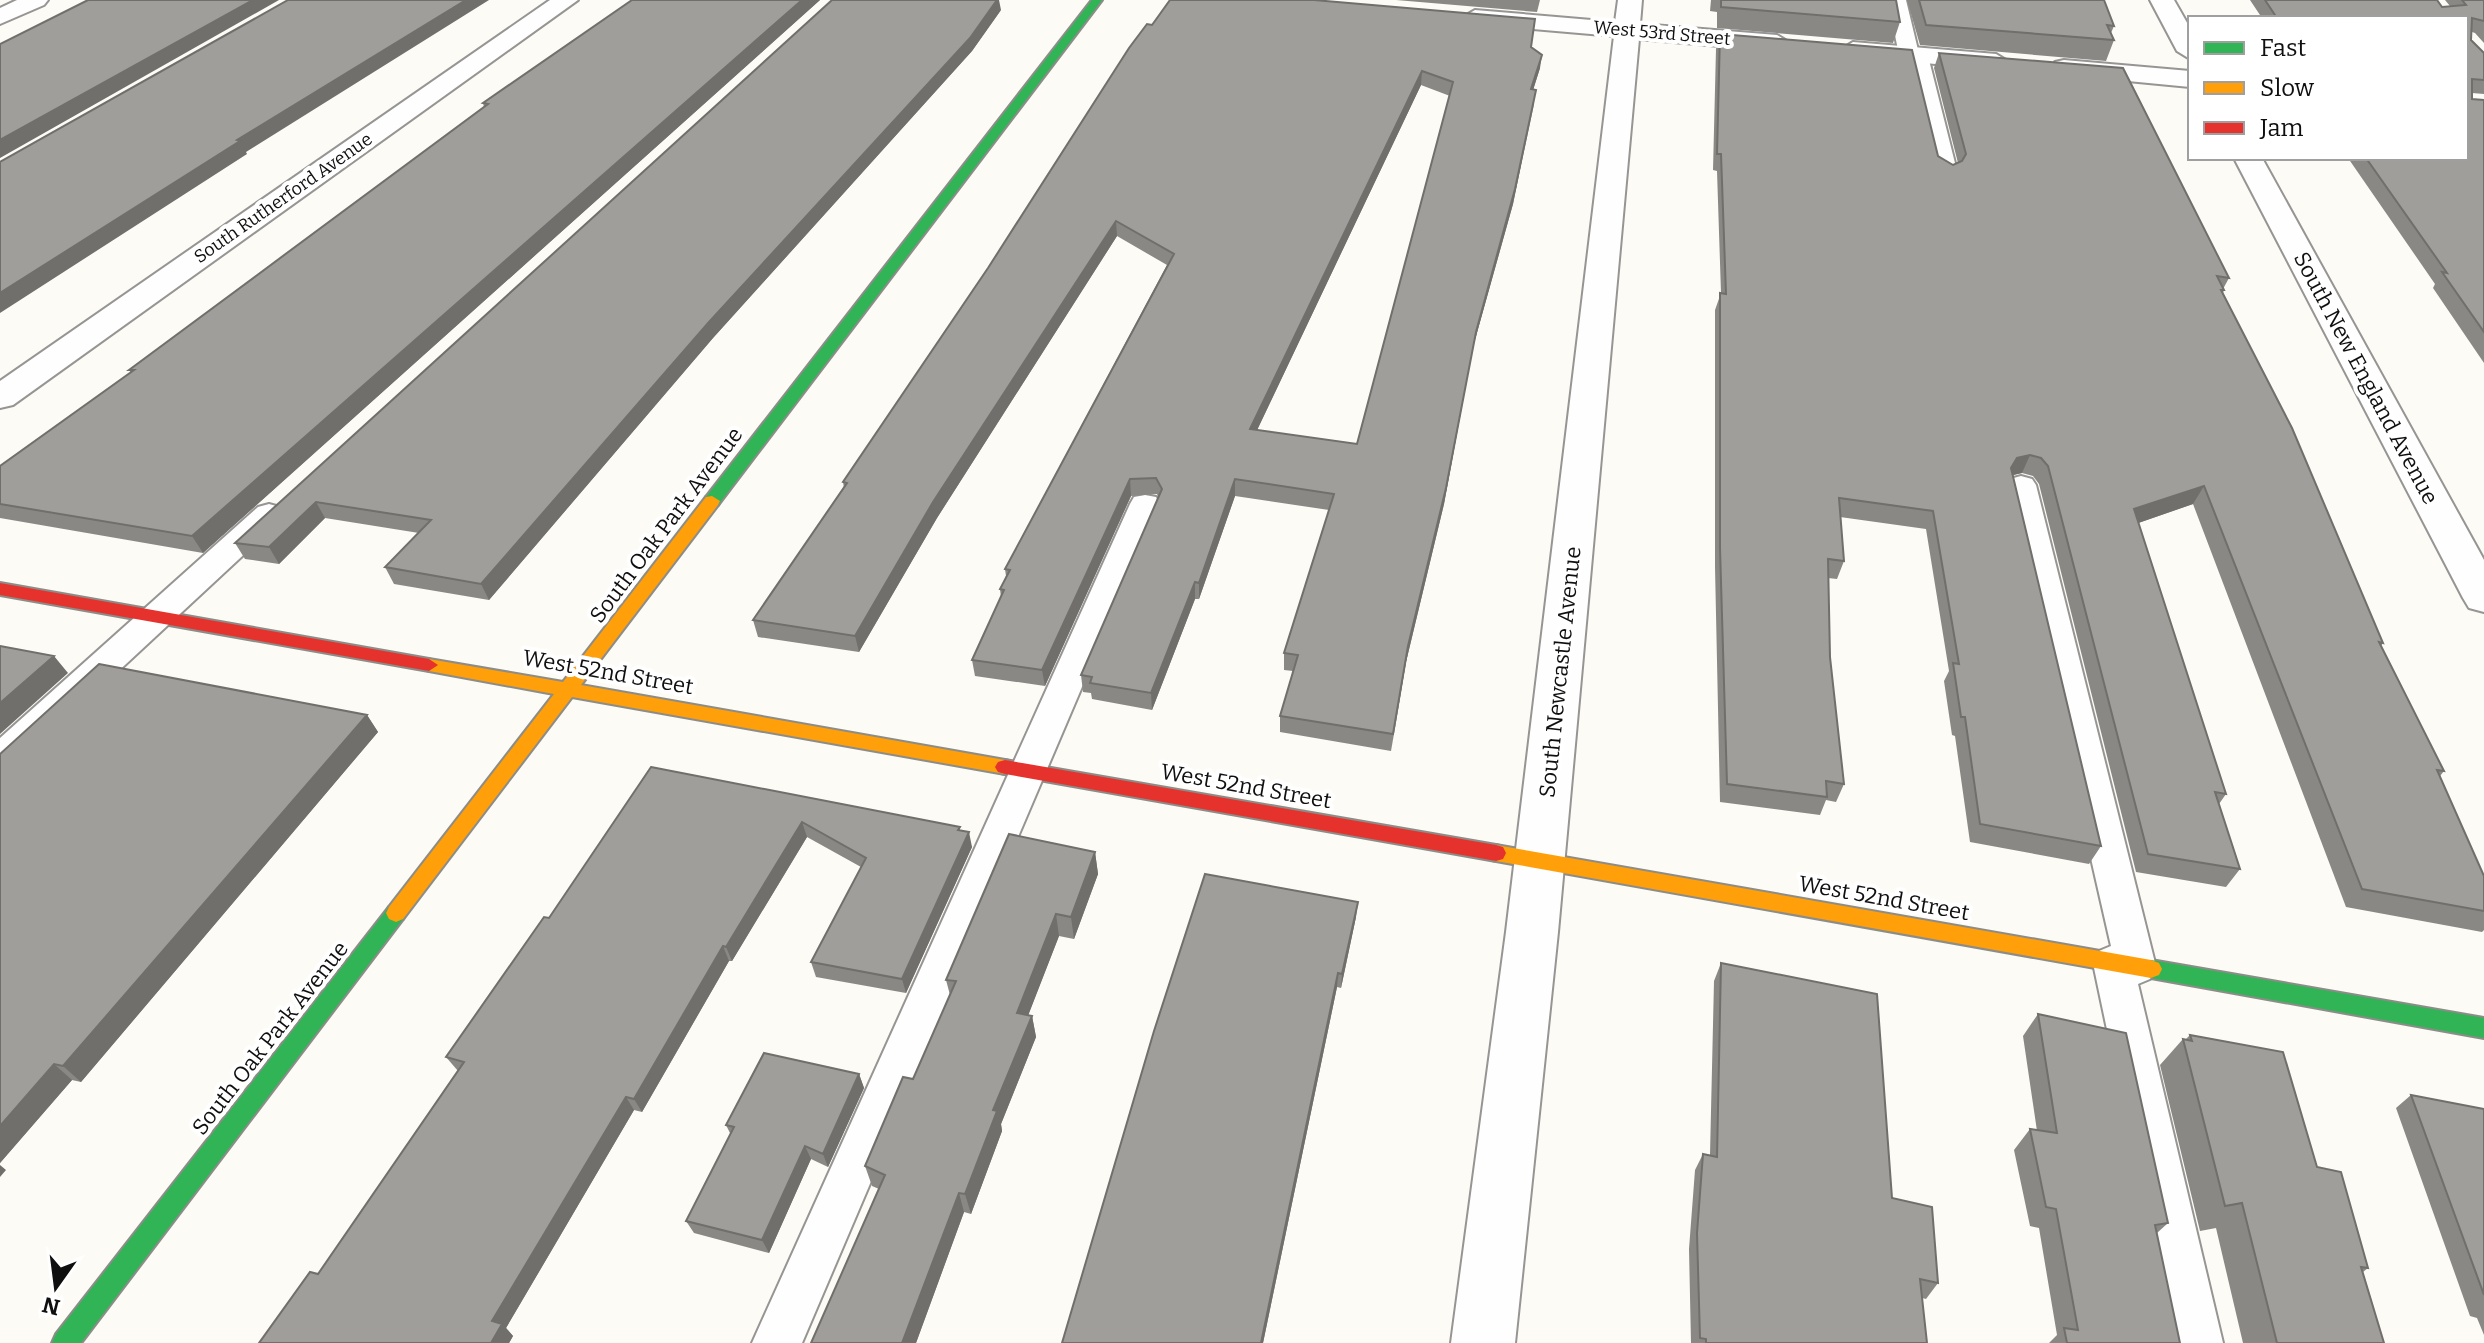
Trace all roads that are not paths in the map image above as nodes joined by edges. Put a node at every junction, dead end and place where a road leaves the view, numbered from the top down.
1 (36, 0) edge
2 (566, 0) edge
3 (1097, 0) edge
4 (1897, 0) edge
5 (2162, 0) edge
6 (1628, 15) edge
7 (1457, 16) edge
8 (0, 17) edge
9 (1801, 45) edge
10 (2188, 47) edge
11 (1832, 48) edge
12 (1914, 55) junction
13 (2013, 64) edge
14 (2045, 67) edge
15 (2188, 79) edge
16 (2249, 160) edge
17 (1946, 171) edge
18 (0, 397) edge
19 (2021, 485) dead end
20 (285, 499) edge
21 (1145, 504) dead end
22 (0, 589) edge
23 (2484, 598) edge
24 (156, 617) junction
25 (569, 690) junction
26 (0, 759) edge
27 (1030, 772) junction
28 (1540, 862) junction
29 (2125, 965) junction
30 (2484, 1028) edge
31 (65, 1343) edge
32 (777, 1343) edge
33 (1483, 1343) edge
34 (2198, 1343) edge

1 - 8 street
2 - 18 street, South Rutherford Avenue
3 - 25 street, South Oak Park Avenue
4 - 12 lane
5 - 10 street
6 - 7 street, West 53rd Street
6 - 9 street, West 53rd Street
6 - 28 street, South Newcastle Avenue
11 - 12 street
12 - 13 street
12 - 17 lane
14 - 15 street
16 - 23 street, South New England Avenue
19 - 29 lane
20 - 24 lane
21 - 27 lane
22 - 24 street, West 52nd Street
24 - 25 street, West 52nd Street
24 - 26 lane
25 - 27 street, West 52nd Street
25 - 31 street, South Oak Park Avenue
27 - 28 street, West 52nd Street
27 - 32 lane
28 - 29 street, West 52nd Street
28 - 33 street, South Newcastle Avenue
29 - 30 street, West 52nd Street
29 - 34 lane

